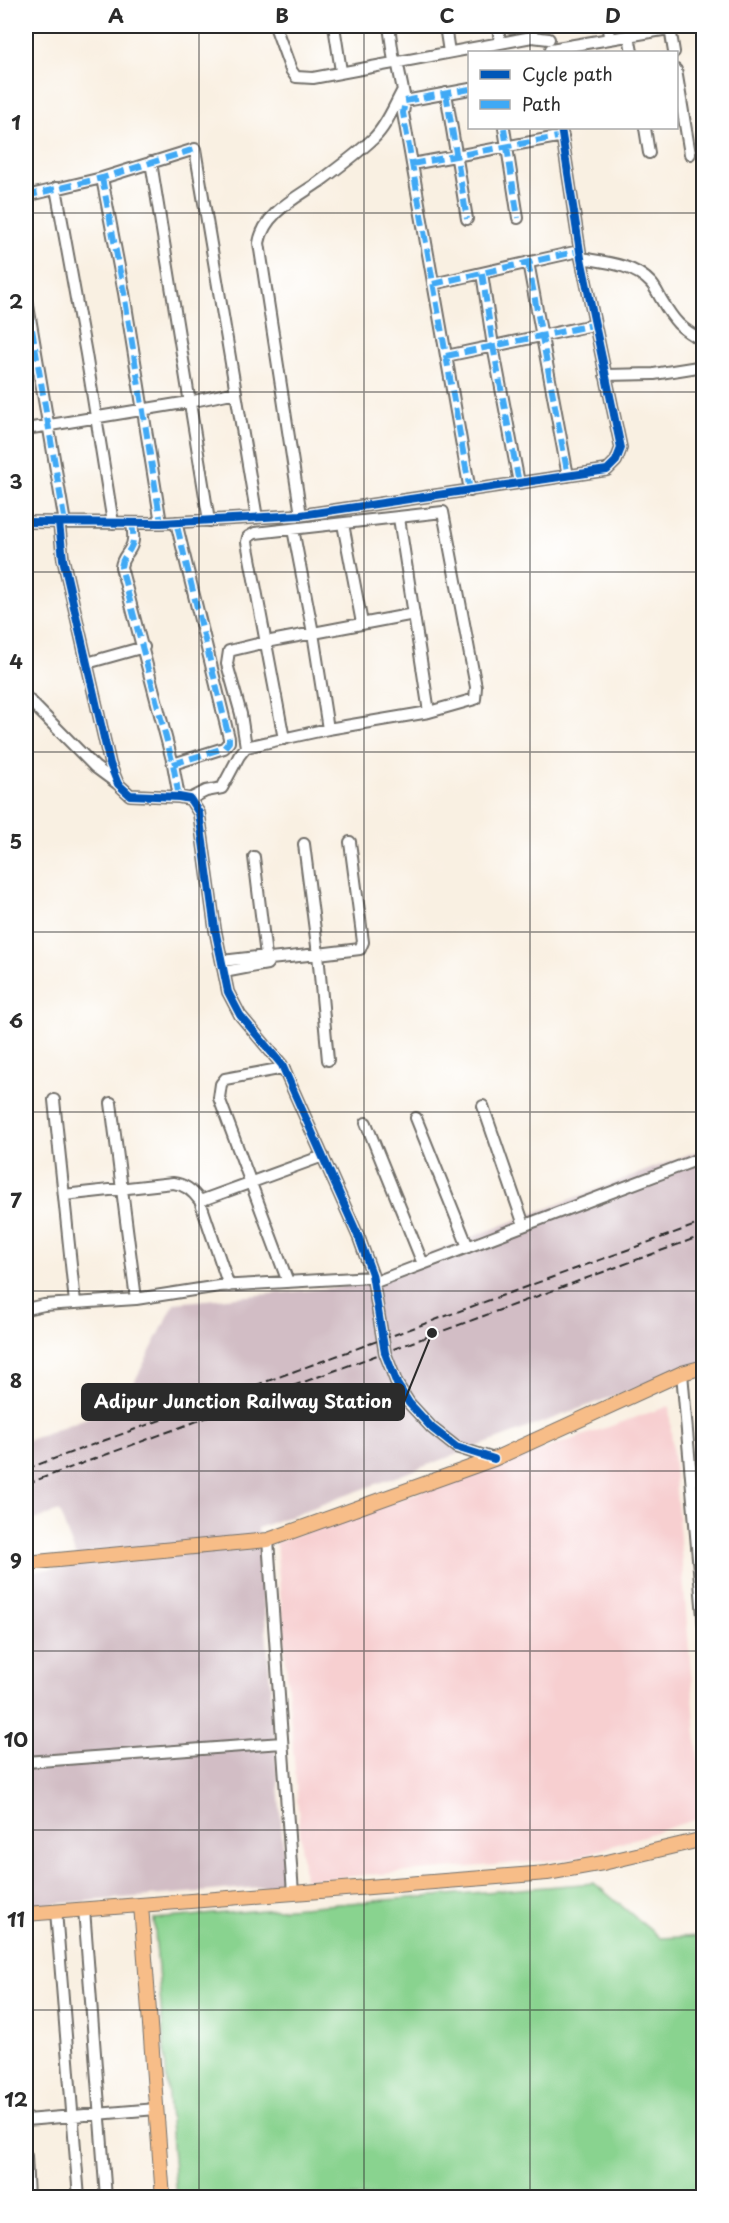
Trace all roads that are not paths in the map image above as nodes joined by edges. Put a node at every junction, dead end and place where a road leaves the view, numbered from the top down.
1 (275, 26) edge
2 (334, 26) edge
3 (389, 26) edge
4 (445, 26) edge
5 (498, 26) edge
6 (549, 26) edge
7 (608, 26) edge
8 (686, 26) edge
9 (656, 28) edge
10 (670, 28) junction
11 (531, 31) edge
12 (629, 36) junction
13 (609, 39) junction
14 (500, 43) junction
15 (550, 47) edge
16 (632, 51) edge
17 (674, 51) edge
18 (449, 52) junction
19 (396, 61) junction
20 (341, 71) junction
21 (678, 82) edge
22 (468, 89) edge
23 (446, 93) junction
24 (404, 96) junction
25 (504, 129) edge
26 (645, 129) edge
27 (562, 132) edge
28 (507, 145) junction
29 (649, 153) dead end
30 (690, 154) dead end
31 (458, 155) junction
32 (151, 162) junction
33 (412, 164) junction
34 (102, 178) junction
35 (56, 189) junction
36 (26, 196) edge
37 (518, 218) dead end
38 (467, 219) dead end
39 (580, 254) junction
40 (528, 262) junction
41 (482, 273) junction
42 (433, 284) junction
43 (26, 294) edge
44 (593, 326) junction
45 (542, 336) junction
46 (704, 341) edge
47 (493, 346) junction
48 (446, 356) junction
49 (704, 366) edge
50 (604, 375) junction
51 (236, 392) junction
52 (189, 402) junction
53 (143, 409) junction
54 (96, 417) junction
55 (48, 424) junction
56 (26, 429) edge
57 (568, 476) junction
58 (519, 483) junction
59 (470, 491) junction
60 (301, 515) junction
61 (257, 518) junction
62 (399, 518) junction
63 (209, 521) junction
64 (26, 522) edge
65 (176, 522) junction
66 (62, 523) junction
67 (113, 523) junction
68 (132, 523) junction
69 (161, 523) junction
70 (343, 524) junction
71 (293, 529) junction
72 (414, 614) junction
73 (362, 623) junction
74 (313, 633) junction
75 (266, 642) junction
76 (144, 647) junction
77 (87, 663) junction
78 (26, 697) edge
79 (429, 712) junction
80 (328, 729) junction
81 (284, 739) junction
82 (246, 747) junction
83 (173, 764) junction
84 (118, 784) junction
85 (184, 798) junction
86 (350, 842) dead end
87 (304, 844) dead end
88 (254, 857) dead end
89 (318, 954) junction
90 (268, 957) junction
91 (222, 961) junction
92 (224, 972) junction
93 (328, 1060) dead end
94 (284, 1068) junction
95 (54, 1100) dead end
96 (111, 1102) dead end
97 (483, 1106) dead end
98 (416, 1118) dead end
99 (366, 1123) dead end
100 (322, 1156) junction
101 (704, 1156) edge
102 (251, 1183) junction
103 (122, 1189) junction
104 (64, 1195) junction
105 (200, 1201) junction
106 (524, 1225) junction
107 (468, 1247) junction
108 (423, 1264) junction
109 (373, 1280) junction
110 (288, 1282) junction
111 (229, 1286) junction
112 (136, 1299) junction
113 (75, 1303) junction
114 (26, 1310) edge
115 (704, 1367) edge
116 (682, 1373) junction
117 (494, 1459) junction
118 (268, 1540) junction
119 (26, 1563) edge
120 (704, 1628) edge
121 (282, 1743) junction
122 (26, 1762) edge
123 (704, 1839) edge
124 (293, 1893) junction
125 (141, 1905) junction
126 (84, 1909) junction
127 (56, 1911) junction
128 (26, 1914) edge
129 (156, 2109) junction
130 (99, 2114) junction
131 (72, 2116) junction
132 (26, 2120) edge
133 (26, 2156) edge
134 (28, 2198) edge
135 (79, 2198) edge
136 (106, 2198) edge
137 (163, 2198) edge

1 - 20 street
2 - 20 street
3 - 19 street
4 - 18 street
5 - 14 street
6 - 15 street
7 - 13 street
8 - 10 street
9 - 10 street
9 - 12 street
10 - 17 street
11 - 14 street
11 - 15 street
12 - 13 street
12 - 16 street
13 - 15 street
14 - 18 street
18 - 19 street
19 - 20 street
19 - 24 street
21 - 30 street
22 - 23 street
23 - 24 street
23 - 31 street
24 - 33 street
24 - 60 street
25 - 28 street
26 - 29 street
27 - 28 street
27 - 39 street
28 - 31 street
28 - 37 street
31 - 33 street
31 - 38 street
32 - 34 street
32 - 51 street
32 - 52 street
33 - 42 street
34 - 35 street
34 - 53 street
35 - 36 street
35 - 54 street
39 - 40 street
39 - 44 street
39 - 46 street
40 - 41 street
40 - 45 street
41 - 42 street
41 - 47 street
42 - 48 street
43 - 55 street
44 - 45 street
44 - 50 street
45 - 47 street
45 - 57 street
47 - 48 street
47 - 58 street
48 - 59 street
49 - 50 street
50 - 57 street
51 - 52 street
51 - 61 street
52 - 53 street
52 - 63 street
53 - 54 street
53 - 69 street
54 - 55 street
54 - 67 street
55 - 56 street
55 - 66 street
57 - 58 street
58 - 59 street
59 - 60 street
60 - 61 street
61 - 63 street
62 - 70 street
62 - 72 street
62 - 79 street
63 - 65 street
64 - 66 street
65 - 69 street
65 - 83 street
66 - 67 street
66 - 77 street
67 - 68 street
68 - 69 street
68 - 76 street
70 - 71 street
70 - 73 street
71 - 74 street
71 - 75 street
72 - 73 street
72 - 79 street
73 - 74 street
74 - 75 street
74 - 80 street
75 - 81 street
75 - 82 street
76 - 77 street
76 - 83 street
77 - 84 street
78 - 84 street
79 - 80 street
80 - 81 street
81 - 82 street
82 - 85 street
83 - 85 street
84 - 85 street
85 - 91 street
86 - 89 street
87 - 89 street
88 - 90 street
89 - 90 street
89 - 93 street
90 - 91 street
90 - 92 street
91 - 92 street
92 - 94 street
94 - 100 street
94 - 102 street
95 - 104 street
96 - 103 street
97 - 106 street
98 - 107 street
99 - 108 street
100 - 102 street
100 - 109 street
101 - 106 street
102 - 105 street
102 - 110 street
103 - 104 street
103 - 105 street
103 - 112 street
104 - 113 street
105 - 111 street
106 - 107 street
107 - 108 street
108 - 109 street
109 - 110 street
109 - 117 street
110 - 111 street
111 - 112 street
112 - 113 street
113 - 114 street
115 - 116 main road
116 - 117 main road
116 - 120 street
117 - 118 main road
118 - 119 main road
118 - 121 street
121 - 122 street
121 - 124 street
123 - 124 main road
124 - 125 main road
125 - 126 main road
125 - 129 main road
126 - 127 main road
126 - 130 street
127 - 128 main road
127 - 131 street
129 - 130 street
129 - 137 main road
130 - 131 street
130 - 136 street
131 - 132 street
131 - 135 street
133 - 134 street

